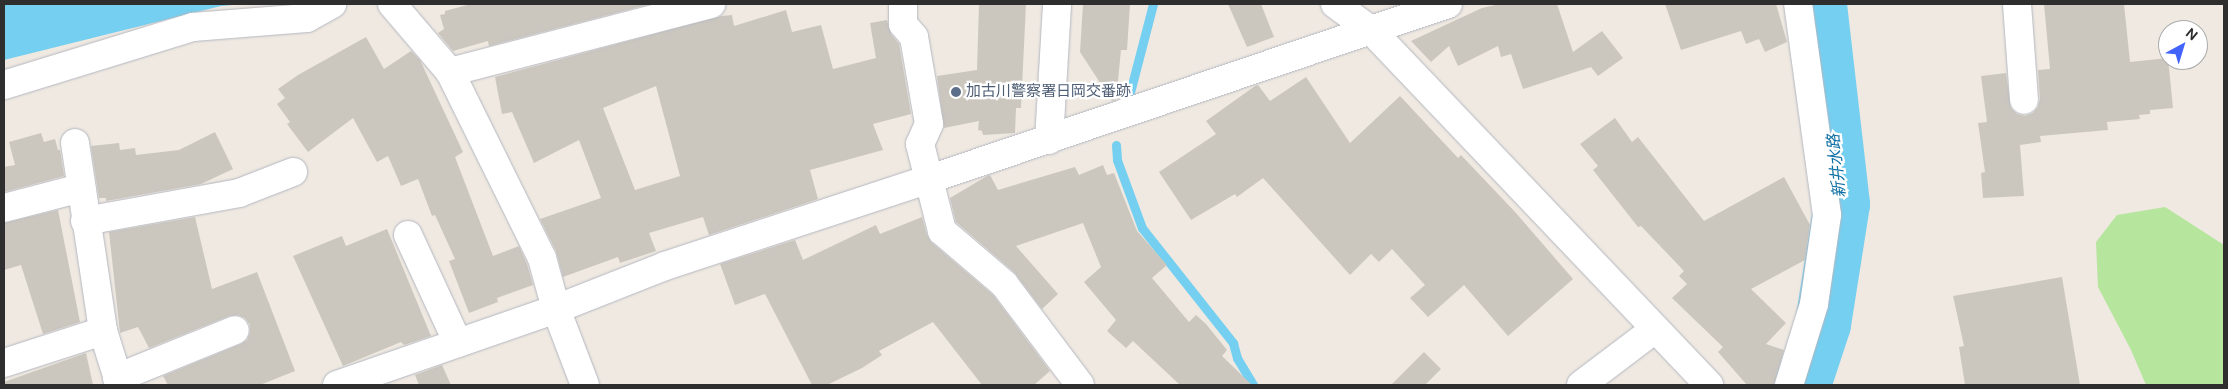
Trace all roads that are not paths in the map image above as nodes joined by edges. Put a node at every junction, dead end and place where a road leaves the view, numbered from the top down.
1 (332, 4) edge
2 (392, 4) edge
3 (711, 4) edge
4 (903, 4) edge
5 (1057, 4) edge
6 (1335, 4) edge
7 (1372, 4) edge
8 (1448, 4) edge
9 (1798, 4) edge
10 (2017, 4) edge
11 (646, 12) edge
12 (1372, 31) junction
13 (450, 72) junction
14 (4, 84) edge
15 (2024, 100) dead end
16 (1049, 140) junction
17 (75, 143) dead end
18 (293, 172) dead end
19 (927, 180) junction
20 (80, 188) junction
21 (4, 208) edge
22 (85, 221) junction
23 (408, 235) dead end
24 (556, 309) junction
25 (1655, 329) junction
26 (235, 330) dead end
27 (103, 331) junction
28 (458, 343) junction
29 (4, 363) edge
30 (118, 382) edge
31 (337, 385) edge
32 (585, 385) edge
33 (1080, 385) edge
34 (1581, 385) edge
35 (1709, 385) edge
36 (1789, 385) edge

1 - 14 street
2 - 13 street
3 - 11 street
4 - 19 street
5 - 16 street
6 - 12 street
7 - 12 street
8 - 12 street
9 - 36 street
10 - 15 street
11 - 13 street
12 - 16 street
12 - 25 street
13 - 24 street
16 - 19 street
17 - 20 street
18 - 22 street
19 - 24 street
19 - 33 street
20 - 21 street
20 - 22 street
22 - 27 street
23 - 28 street
24 - 28 street
24 - 32 street
25 - 34 street
25 - 35 street
26 - 30 street
27 - 29 street
27 - 30 street
28 - 31 street

